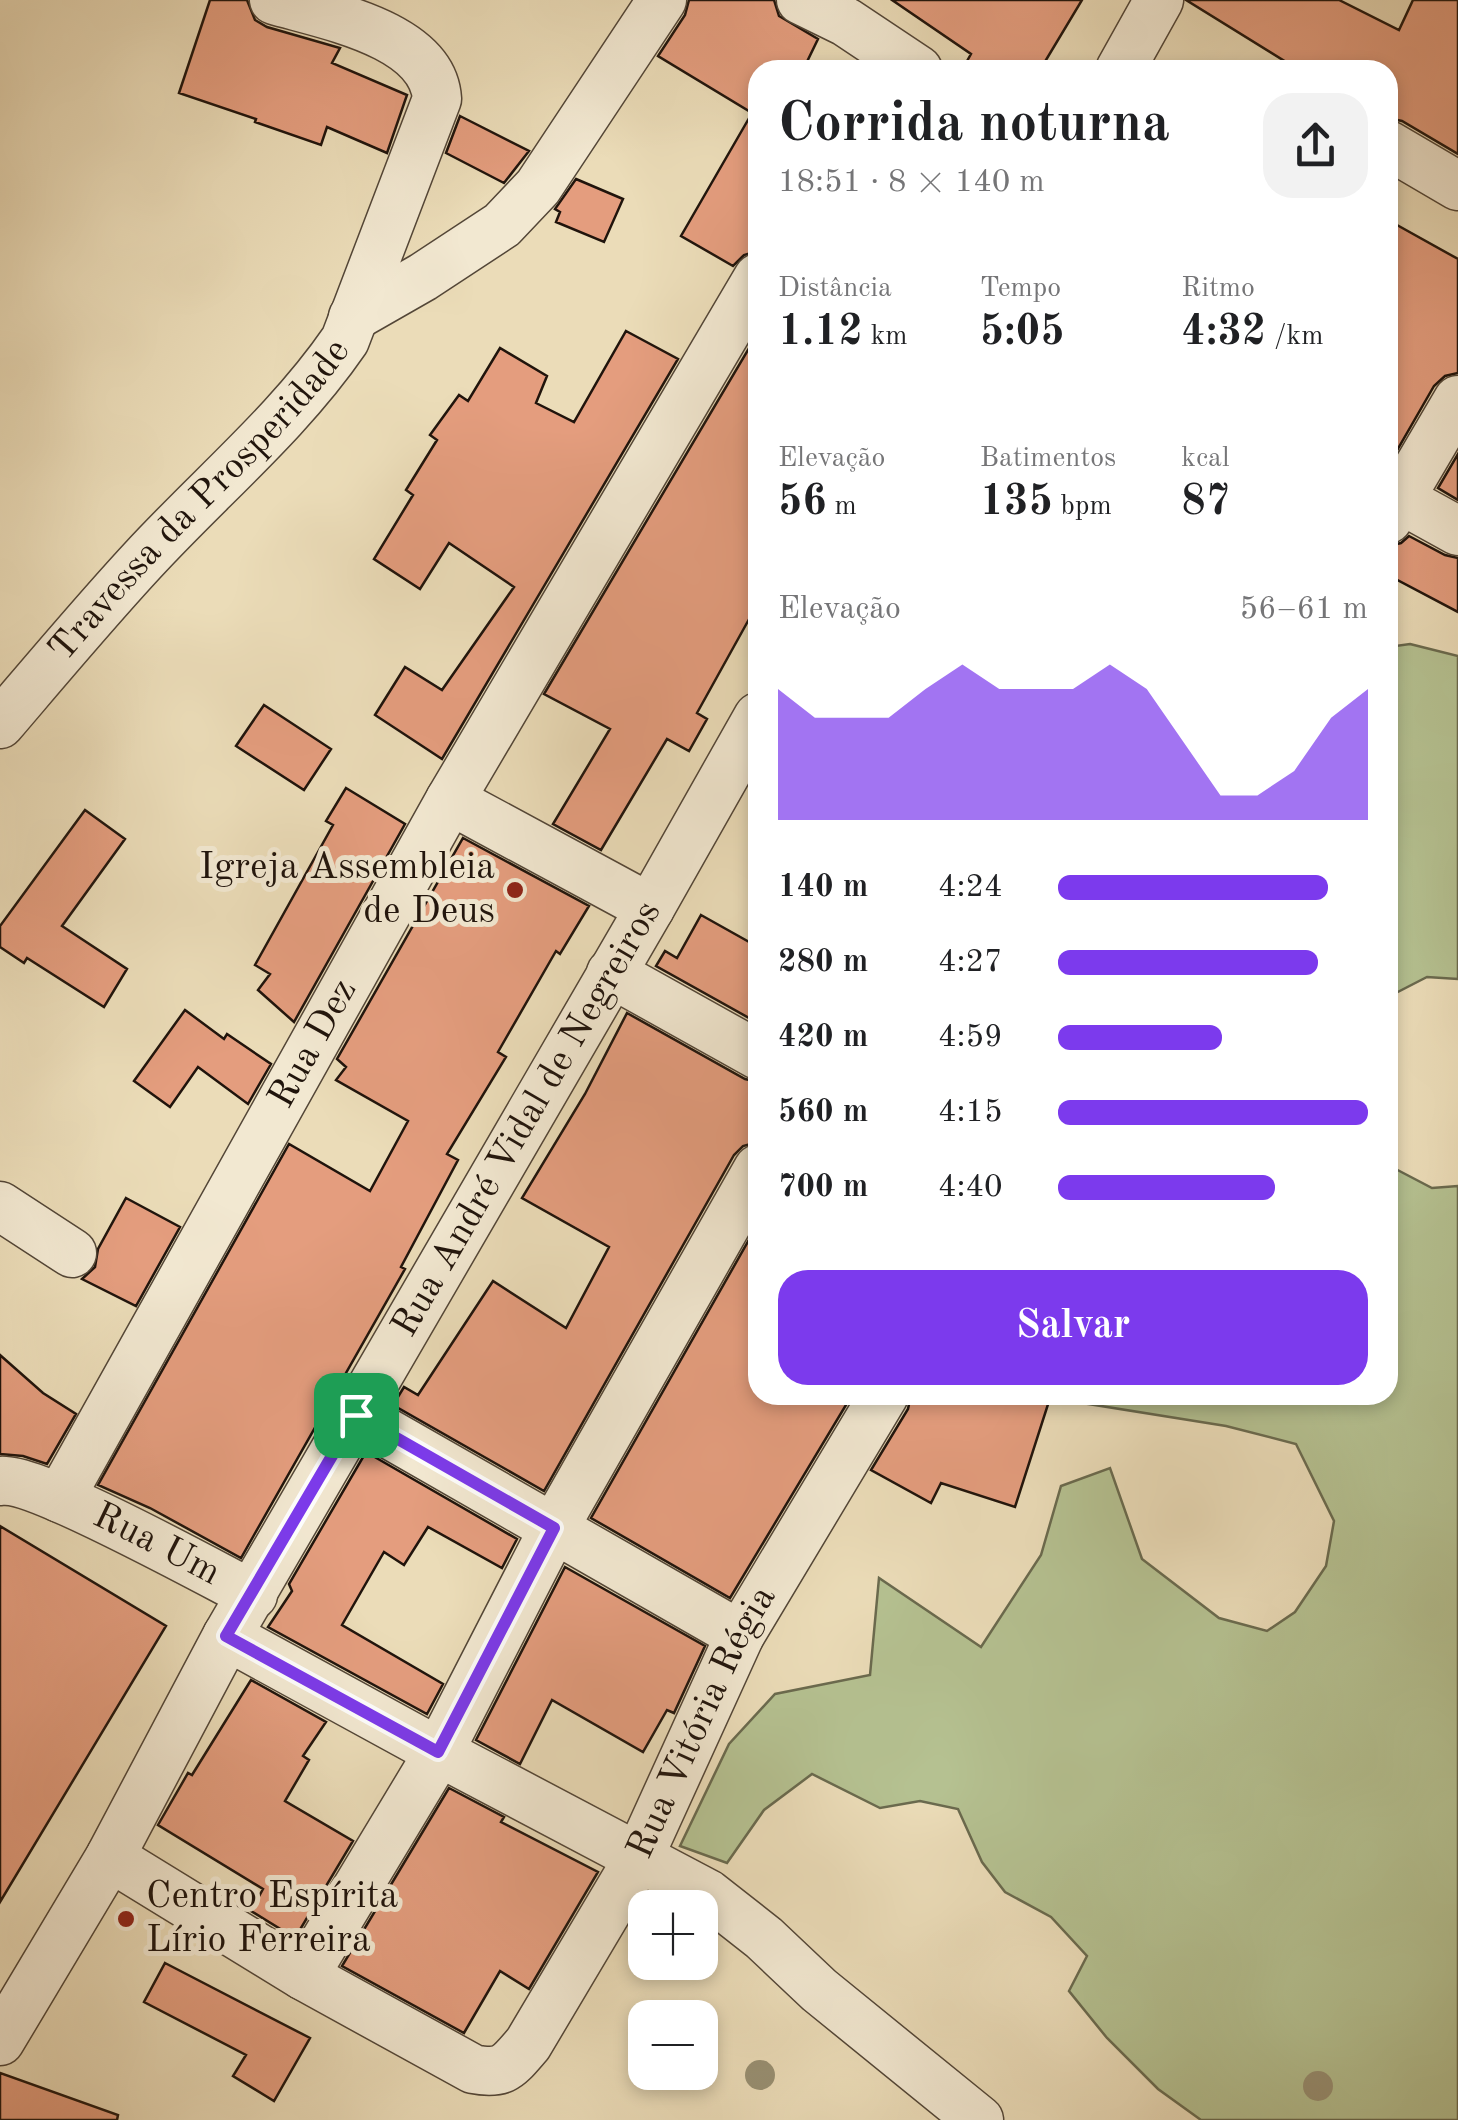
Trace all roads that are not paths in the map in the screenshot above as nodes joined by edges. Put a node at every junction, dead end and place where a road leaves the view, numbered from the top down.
1 (274, 0) edge
2 (662, 0) edge
3 (801, 0) edge
4 (1159, 0) edge
5 (851, 11) edge
6 (892, 60) edge
7 (1126, 60) edge
8 (1398, 151) edge
9 (1458, 186) edge
10 (748, 295) edge
11 (353, 317) junction
12 (1458, 400) edge
13 (1398, 502) edge
14 (1398, 510) edge
15 (1458, 531) edge
16 (0, 724) edge
17 (748, 735) edge
18 (450, 800) junction
19 (650, 908) junction
20 (610, 973) junction
21 (748, 1049) edge
22 (748, 1187) edge
23 (0, 1206) edge
24 (72, 1253) dead end
25 (878, 1405) edge
26 (356, 1415) junction
27 (0, 1481) edge
28 (60, 1498) junction
29 (554, 1528) junction
30 (253, 1595) junction
31 (740, 1635) junction
32 (226, 1636) junction
33 (438, 1752) junction
34 (110, 1857) junction
35 (638, 1859) junction
36 (304, 1976) junction
37 (0, 2041) edge
38 (968, 2117) edge

1 - 11 street, Travessa da Prosperidade
2 - 11 street, Travessa da Prosperidade
3 - 5 street
4 - 7 street
5 - 6 street
8 - 9 street
10 - 18 street, Rua Dez
11 - 16 street, Travessa da Prosperidade
12 - 13 street
14 - 15 street
17 - 19 street, Rua André Vidal de Negreiros
18 - 19 street
18 - 28 street, Rua Dez
19 - 20 street, Rua André Vidal de Negreiros
20 - 21 street
20 - 26 street, Rua André Vidal de Negreiros
22 - 29 street
23 - 24 street
25 - 31 street, Rua Vitória Régia
26 - 29 street
26 - 30 street, Rua André Vidal de Negreiros
27 - 28 street
28 - 30 street, Rua Um
29 - 31 street
29 - 33 street
30 - 32 street, Rua André Vidal de Negreiros
31 - 35 street, Rua Vitória Régia
32 - 33 street
32 - 34 street, Rua André Vidal de Negreiros
33 - 35 street
33 - 36 street
34 - 36 street, Rua Vitória Régia
34 - 37 street, Rua André Vidal de Negreiros
35 - 36 street, Rua Vitória Régia
35 - 38 street

